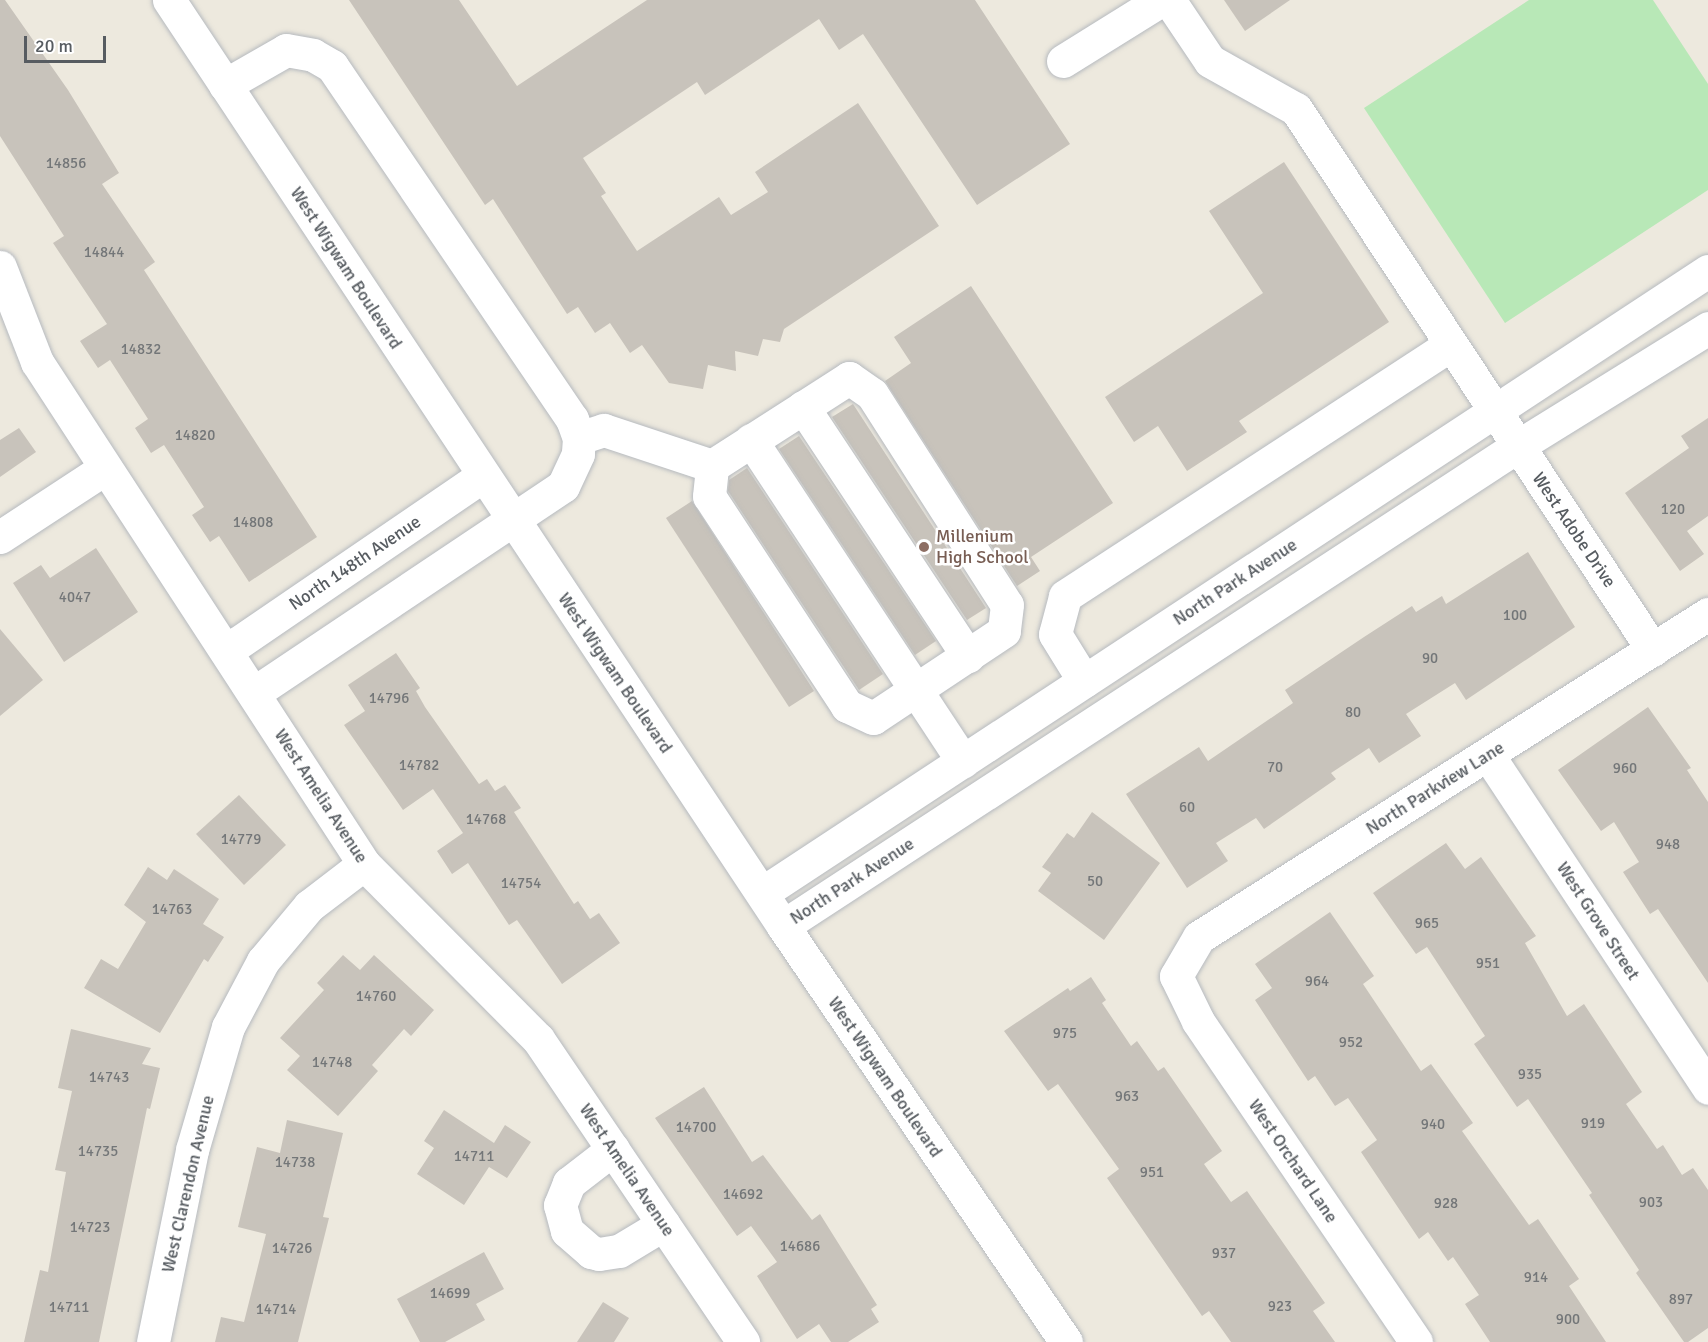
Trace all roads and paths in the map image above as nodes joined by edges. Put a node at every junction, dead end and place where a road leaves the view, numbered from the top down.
1 (169, 0) edge
2 (1161, 0) edge
3 (1169, 0) edge
4 (1063, 61) dead end
5 (225, 85) junction
6 (0, 267) edge
7 (1708, 271) edge
8 (1708, 328) edge
9 (1449, 346) junction
10 (803, 407) junction
11 (1494, 410) junction
12 (579, 438) junction
13 (752, 440) junction
14 (1518, 446) junction
15 (712, 466) junction
16 (104, 470) junction
17 (483, 476) junction
18 (513, 520) junction
19 (0, 537) edge
20 (1708, 614) edge
21 (1653, 650) junction
22 (226, 651) junction
23 (968, 656) junction
24 (1084, 681) junction
25 (919, 690) junction
26 (255, 693) junction
27 (1488, 754) junction
28 (963, 761) junction
29 (364, 864) junction
30 (762, 893) junction
31 (783, 926) junction
32 (1176, 976) joint
33 (1708, 1088) edge
34 (613, 1149) junction
35 (664, 1224) junction
36 (153, 1342) edge
37 (743, 1342) edge
38 (1066, 1342) edge
39 (1416, 1342) edge

1 - 5 street, West Wigwam Boulevard
2 - 4 street
3 - 9 street, West Adobe Drive
5 - 12 street
5 - 17 street, West Wigwam Boulevard
6 - 16 street, West Amelia Avenue
7 - 11 street, North Park Avenue
8 - 14 street, North Park Avenue
9 - 11 street, West Adobe Drive
9 - 24 street
10 - 13 street
10 - 23 street
10 - 23 street
11 - 14 street, West Adobe Drive
11 - 24 street, North Park Avenue
12 - 15 street
12 - 18 street
13 - 15 street
13 - 25 street
14 - 21 street, West Adobe Drive
14 - 31 street, North Park Avenue
15 - 25 street
16 - 19 street
16 - 22 street, West Amelia Avenue
17 - 18 street, West Wigwam Boulevard
17 - 22 street, North 148th Avenue
18 - 26 street
18 - 30 street, West Wigwam Boulevard
20 - 21 street, North Parkview Lane
21 - 27 street, North Parkview Lane
22 - 26 street, West Amelia Avenue
23 - 25 street
24 - 28 street, North Park Avenue
25 - 28 street
26 - 29 street, West Amelia Avenue
27 - 32 street, North Parkview Lane
27 - 33 street, West Grove Street
28 - 30 street, North Park Avenue
29 - 34 street, West Amelia Avenue
29 - 36 street, West Clarendon Avenue
30 - 31 street, West Wigwam Boulevard
31 - 38 street, West Wigwam Boulevard
32 - 39 street, West Orchard Lane
34 - 35 street, West Amelia Avenue
34 - 35 street
35 - 37 street, West Amelia Avenue

